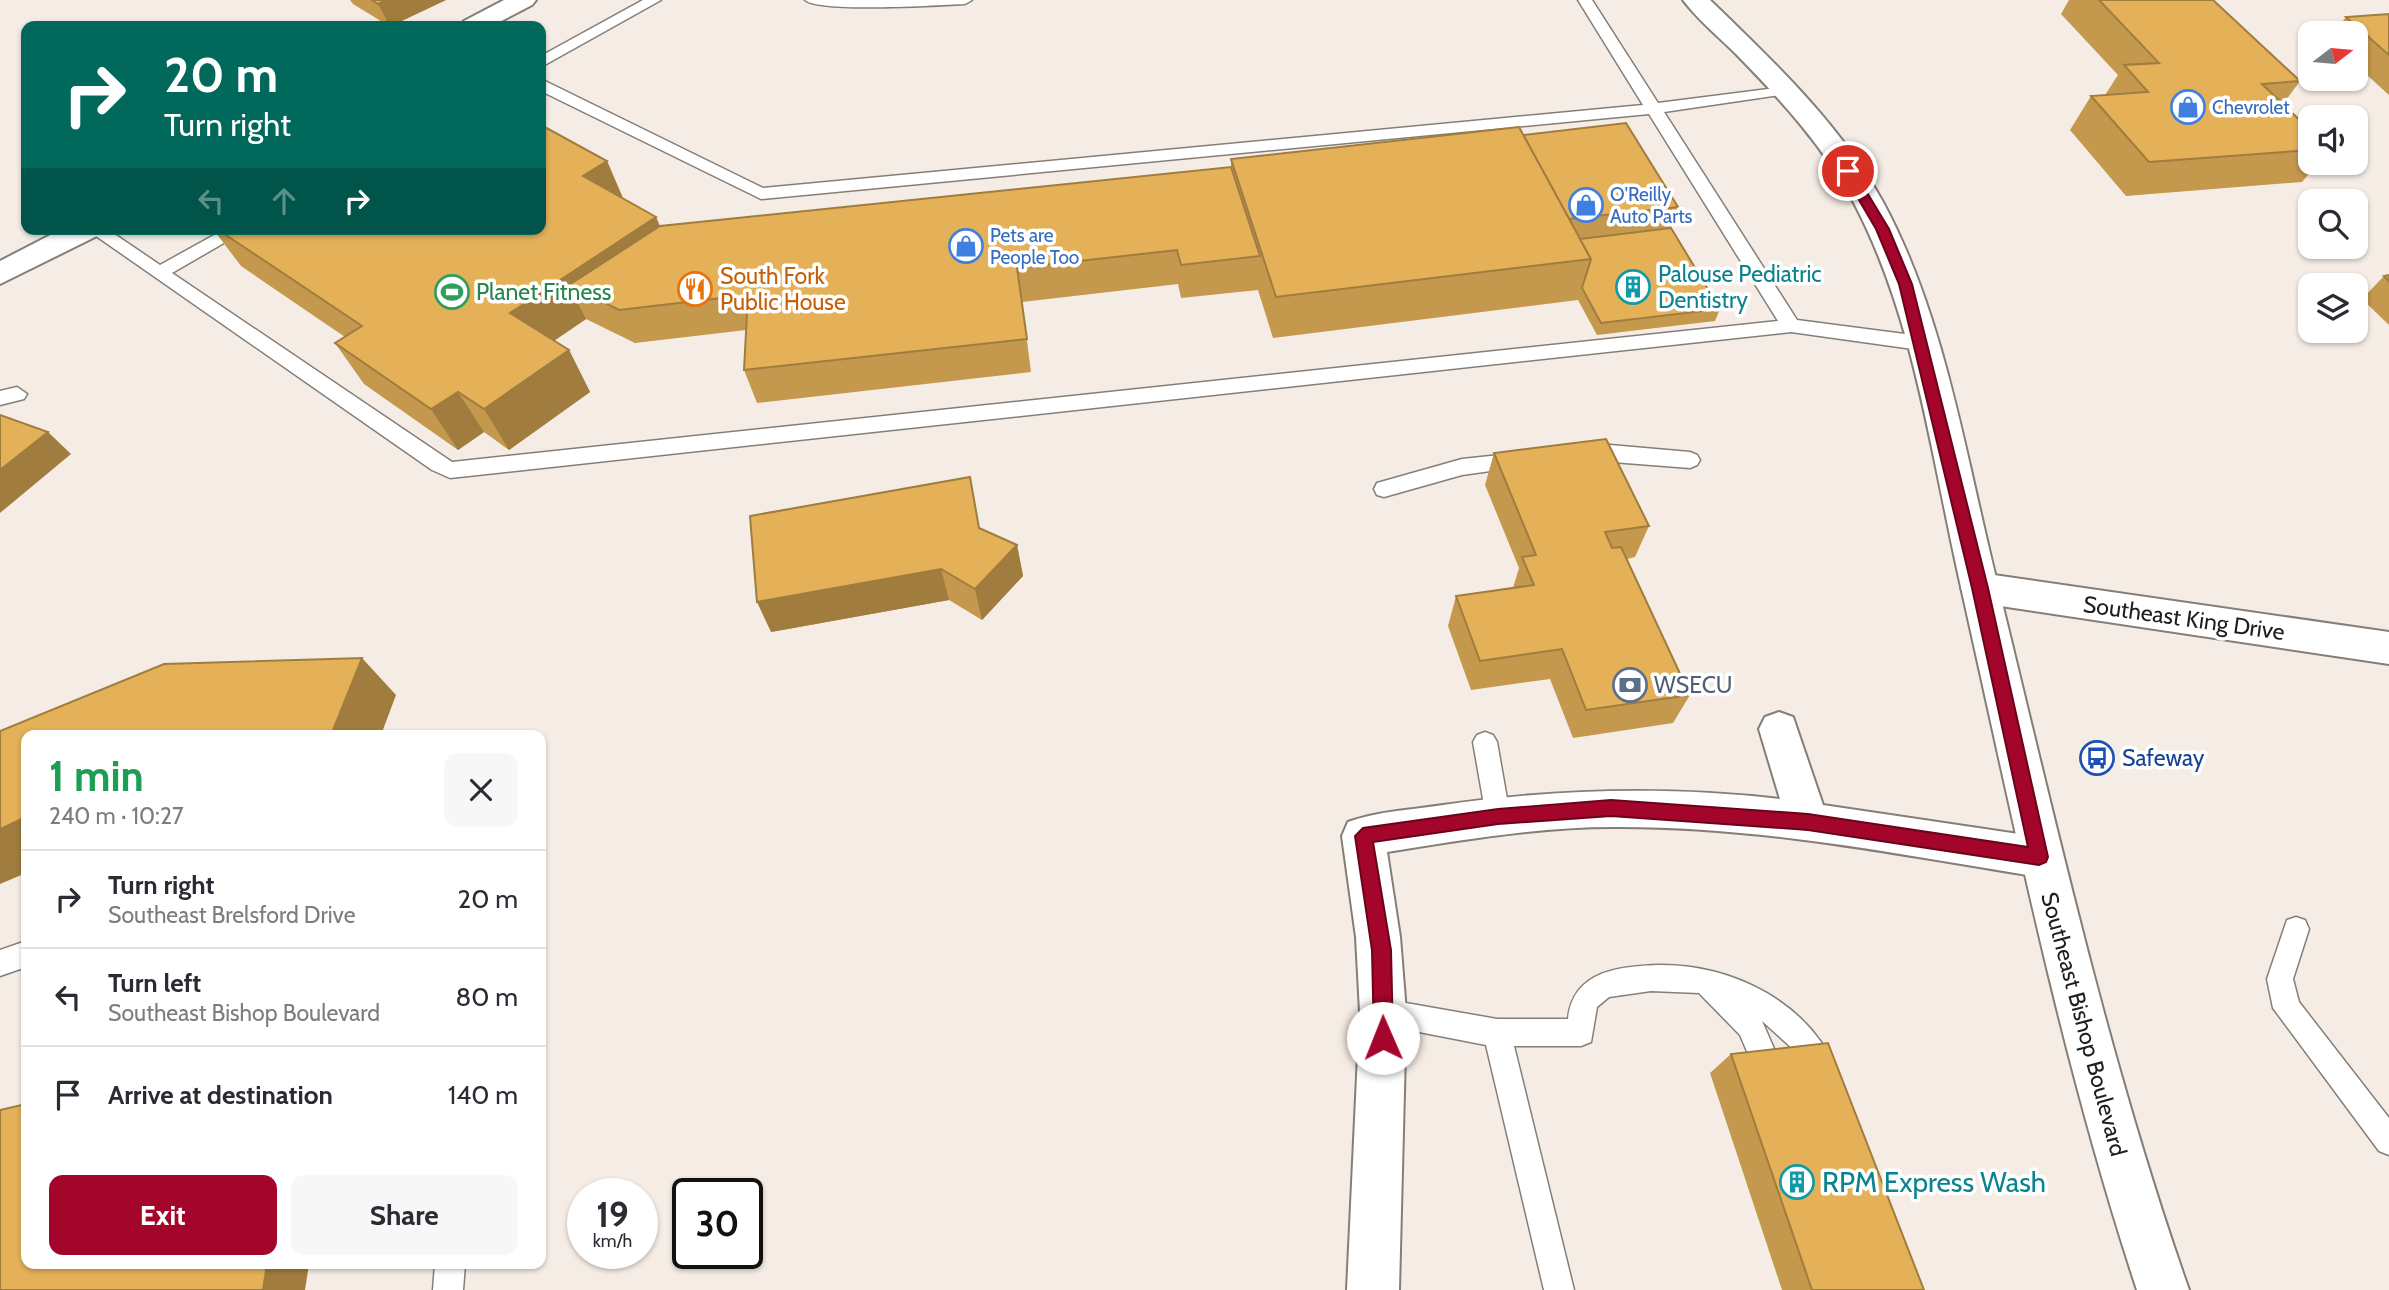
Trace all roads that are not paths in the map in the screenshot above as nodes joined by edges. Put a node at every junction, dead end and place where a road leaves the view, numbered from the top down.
1 (523, 0) edge
2 (654, 0) edge
3 (812, 0) edge
4 (965, 0) edge
5 (1585, 0) edge
6 (1696, 0) edge
7 (483, 21) edge
8 (546, 59) edge
9 (546, 87) edge
10 (1786, 89) junction
11 (1652, 109) junction
12 (75, 235) edge
13 (103, 235) edge
14 (228, 235) edge
15 (161, 272) junction
16 (0, 274) edge
17 (1791, 326) junction
18 (1920, 344) junction
19 (1690, 460) dead end
20 (1384, 489) dead end
21 (1980, 588) junction
22 (2389, 648) edge
23 (1779, 729) dead end
24 (1485, 742) dead end
25 (1498, 816) junction
26 (1808, 822) junction
27 (2039, 857) junction
28 (2296, 929) dead end
29 (21, 956) edge
30 (0, 963) edge
31 (1708, 982) junction
32 (1383, 1012) junction
33 (1497, 1032) junction
34 (1768, 1067) edge
35 (1832, 1092) edge
36 (2389, 1141) edge
37 (450, 1269) edge
38 (448, 1290) edge
39 (1373, 1290) edge
40 (1559, 1290) edge
41 (2163, 1290) edge

1 - 7 street
2 - 8 lane
3 - 4 lane
5 - 11 lane
6 - 10 street, Southeast Bishop Boulevard
9 - 11 lane
10 - 11 lane
10 - 18 street, Southeast Bishop Boulevard
11 - 17 lane
12 - 16 street
13 - 15 lane
14 - 15 lane
15 - 17 lane
17 - 18 lane
18 - 21 street, Southeast Bishop Boulevard
19 - 20 lane
21 - 22 street, Southeast King Drive
21 - 27 street, Southeast Bishop Boulevard
23 - 26 street
24 - 25 lane
25 - 26 street
25 - 32 street
26 - 27 street
27 - 41 street, Southeast Bishop Boulevard
28 - 36 lane
29 - 30 lane
31 - 33 lane
31 - 34 lane
31 - 35 lane
32 - 33 lane
32 - 39 street
33 - 40 lane
37 - 38 lane

